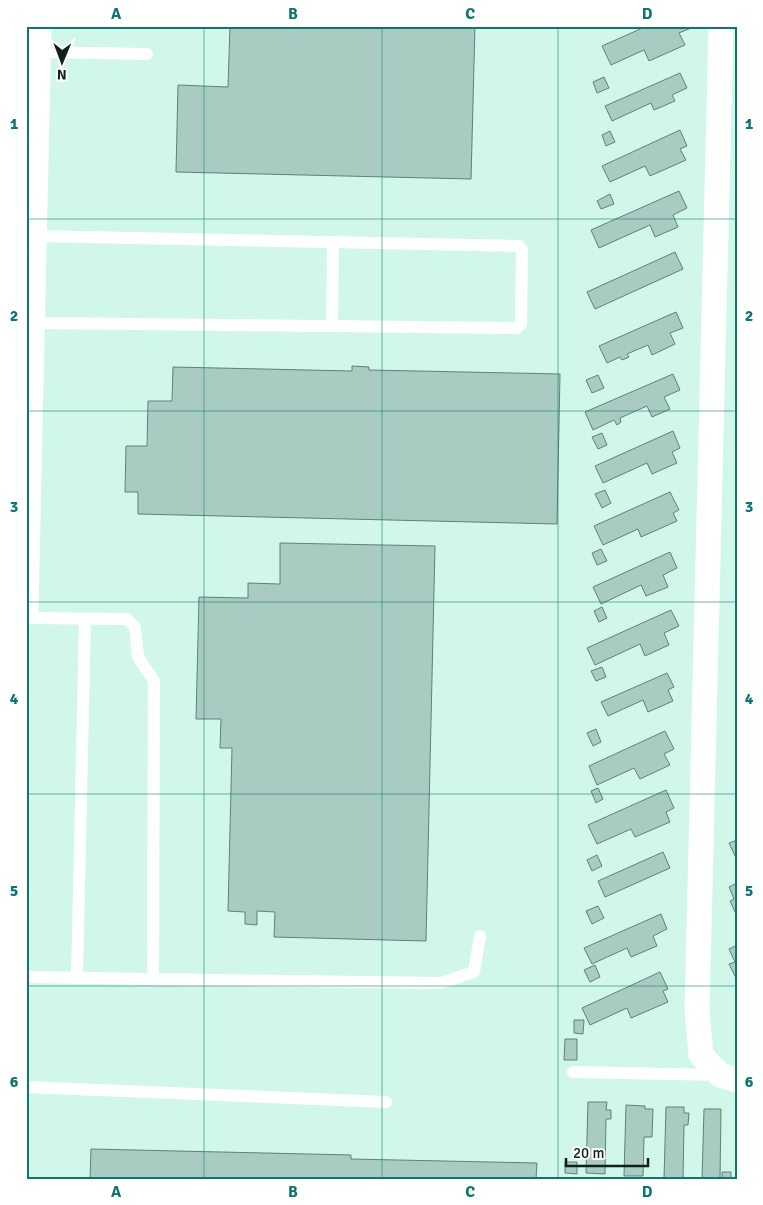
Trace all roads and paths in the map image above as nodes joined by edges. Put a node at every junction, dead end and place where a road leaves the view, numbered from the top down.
1 (39, 26) edge
2 (721, 26) edge
3 (39, 52) junction
4 (147, 54) dead end
5 (34, 236) junction
6 (333, 242) junction
7 (32, 323) junction
8 (332, 326) junction
9 (26, 610) edge
10 (26, 618) edge
11 (85, 619) junction
12 (480, 936) dead end
13 (26, 977) edge
14 (77, 978) junction
15 (153, 979) junction
16 (573, 1072) dead end
17 (728, 1078) edge
18 (26, 1087) edge
19 (386, 1102) dead end

1 - 3 street
2 - 17 street
3 - 4 lane
3 - 5 street
5 - 6 lane
5 - 7 street
6 - 8 lane
6 - 8 lane
7 - 8 lane
7 - 9 street
10 - 11 lane
11 - 14 lane
11 - 15 lane
12 - 15 lane
13 - 14 lane
14 - 15 lane
16 - 17 lane
18 - 19 lane

